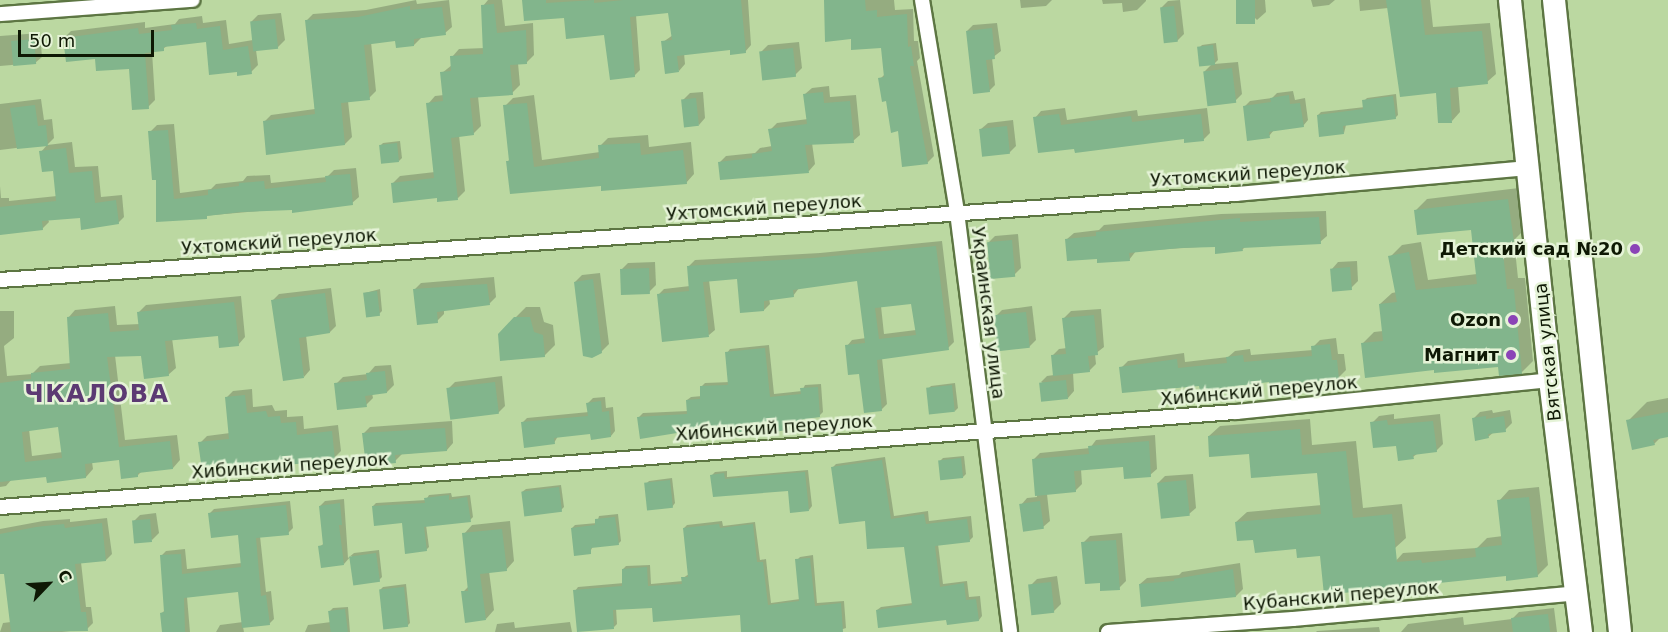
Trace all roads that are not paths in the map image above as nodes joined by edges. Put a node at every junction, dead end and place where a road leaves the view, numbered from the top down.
1 (192, 0) edge
2 (922, 0) edge
3 (1510, 0) edge
4 (1554, 0) edge
5 (0, 14) edge
6 (1530, 168) junction
7 (957, 212) junction
8 (0, 280) edge
9 (1550, 380) junction
10 (984, 429) junction
11 (0, 507) edge
12 (1577, 593) junction
13 (1010, 632) edge
14 (1108, 632) edge
15 (1581, 632) edge
16 (1620, 632) edge

1 - 5 street
2 - 7 street, Украинская улица
3 - 6 main road, Вятская улица
4 - 16 main road
6 - 7 street, Ухтомский переулок
6 - 9 main road, Вятская улица
7 - 8 street, Ухтомский переулок
7 - 10 street, Украинская улица
9 - 10 street, Хибинский переулок
9 - 12 main road, Вятская улица
10 - 11 street, Хибинский переулок
10 - 13 street, Украинская улица
12 - 14 street, Кубанский переулок
12 - 15 main road, Вятская улица

